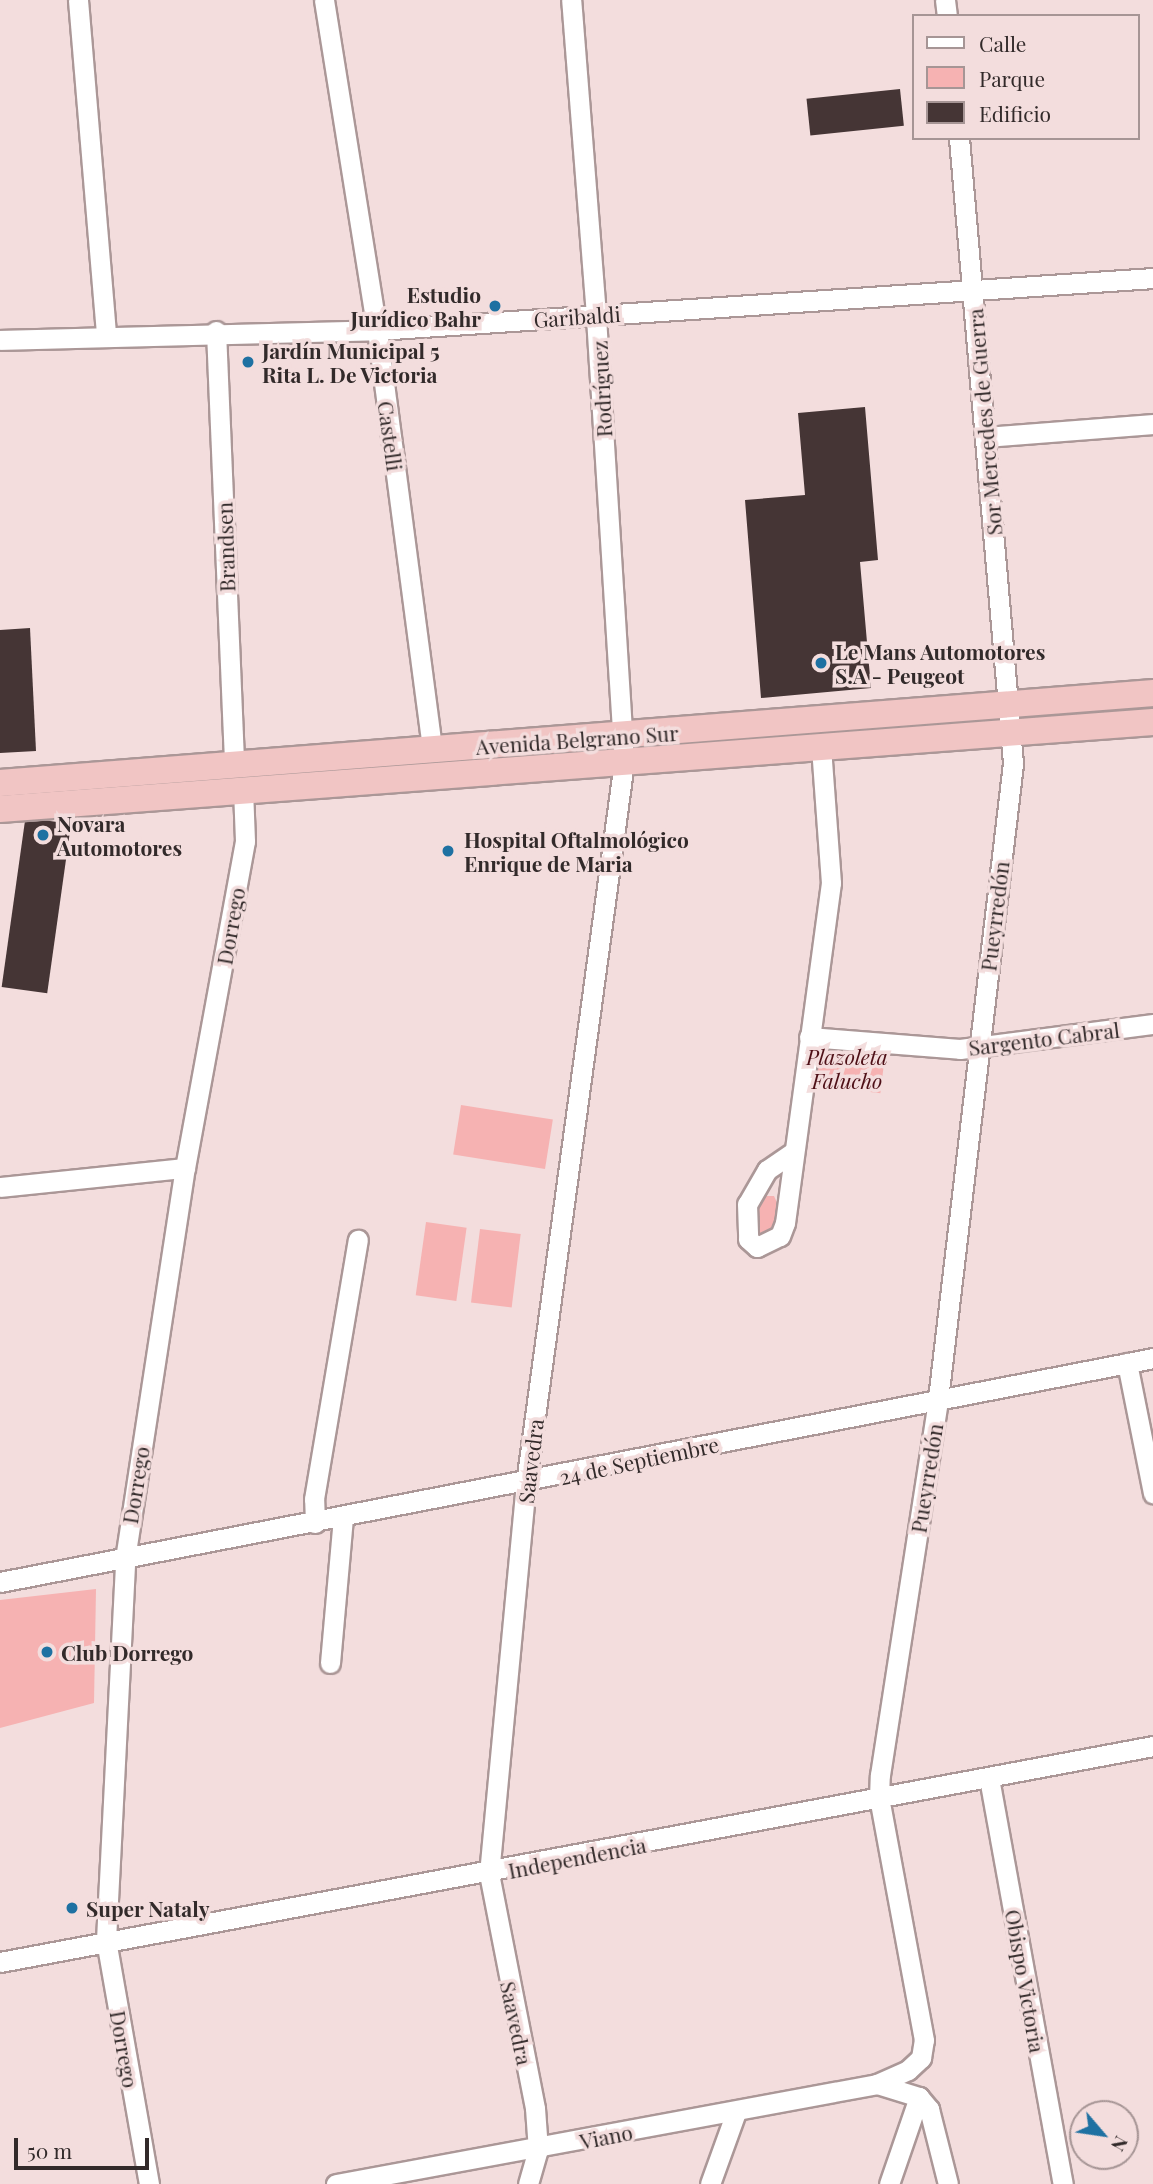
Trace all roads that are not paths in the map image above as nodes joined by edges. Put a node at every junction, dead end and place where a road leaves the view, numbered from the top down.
1 (78, 0) edge
2 (324, 0) edge
3 (571, 0) edge
4 (959, 140) edge
5 (1153, 278) edge
6 (973, 289) junction
7 (596, 315) junction
8 (377, 330) junction
9 (216, 331) junction
10 (106, 336) junction
11 (0, 340) edge
12 (1153, 424) edge
13 (985, 437) junction
14 (1153, 693) edge
15 (1006, 706) junction
16 (1153, 722) edge
17 (1009, 734) junction
18 (821, 747) junction
19 (432, 749) junction
20 (623, 749) junction
21 (234, 763) junction
22 (0, 783) edge
23 (243, 790) junction
24 (0, 809) edge
25 (1153, 1024) edge
26 (809, 1037) junction
27 (978, 1049) junction
28 (792, 1153) dead end
29 (186, 1168) junction
30 (0, 1187) edge
31 (358, 1240) dead end
32 (1153, 1358) edge
33 (1127, 1363) junction
34 (938, 1398) junction
35 (526, 1483) junction
36 (1153, 1493) edge
37 (343, 1518) junction
38 (315, 1523) junction
39 (125, 1559) junction
40 (0, 1582) edge
41 (330, 1663) dead end
42 (1153, 1746) edge
43 (989, 1778) junction
44 (879, 1798) junction
45 (489, 1874) junction
46 (106, 1940) junction
47 (0, 1962) edge
48 (877, 2084) junction
49 (919, 2097) junction
50 (736, 2112) junction
51 (538, 2150) junction
52 (342, 2183) edge
53 (149, 2184) edge
54 (528, 2184) edge
55 (710, 2184) edge
56 (889, 2184) edge
57 (948, 2184) edge
58 (1063, 2184) edge

1 - 10 street
2 - 8 street, Castelli
3 - 7 street, Rodríguez
4 - 6 street, Sor Mercedes de Guerra
5 - 6 street, Garibaldi
6 - 7 street, Garibaldi
6 - 13 street, Sor Mercedes de Guerra
7 - 8 street, Garibaldi
7 - 20 street, Rodríguez
8 - 9 street, Garibaldi
8 - 19 street, Castelli
9 - 10 street, Garibaldi
9 - 21 street, Brandsen
10 - 11 street, Garibaldi
12 - 13 street
13 - 15 street, Sor Mercedes de Guerra
14 - 15 highway, Avenida Belgrano Sur
15 - 17 street, Pueyrredón
15 - 20 highway, Avenida Belgrano Sur
16 - 17 highway, Avenida Belgrano Sur
17 - 18 highway, Avenida Belgrano Sur
17 - 27 street, Pueyrredón
18 - 20 highway, Avenida Belgrano Sur
18 - 26 street
19 - 20 highway, Avenida Belgrano Sur
19 - 21 highway, Avenida Belgrano Sur
20 - 23 highway, Avenida Belgrano Sur
20 - 35 street, Saavedra
21 - 22 highway, Avenida Belgrano Sur
23 - 24 highway, Avenida Belgrano Sur
23 - 29 street, Dorrego
25 - 27 street, Sargento Cabral
26 - 27 street, Sargento Cabral
26 - 28 street
27 - 34 street, Pueyrredón
29 - 30 street
29 - 39 street, Dorrego
31 - 38 street
32 - 33 street, 24 de Septiembre
33 - 34 street, 24 de Septiembre
33 - 36 street
34 - 35 street, 24 de Septiembre
34 - 44 street, Pueyrredón
35 - 37 street, 24 de Septiembre
35 - 45 street, Saavedra
37 - 38 street, 24 de Septiembre
37 - 41 street
38 - 39 street, 24 de Septiembre
39 - 40 street, 24 de Septiembre
39 - 46 street, Dorrego
42 - 43 street, Independencia
43 - 44 street, Independencia
43 - 58 street, Obispo Victoria
44 - 45 street, Independencia
44 - 48 street, Pueyrredón
45 - 46 street, Independencia
45 - 51 street, Saavedra
46 - 47 street, Independencia
46 - 53 street, Dorrego
48 - 49 street
48 - 50 street, Viano
49 - 56 street
49 - 57 street
50 - 51 street, Viano
50 - 55 street
51 - 52 street, Viano
51 - 54 street, Saavedra

